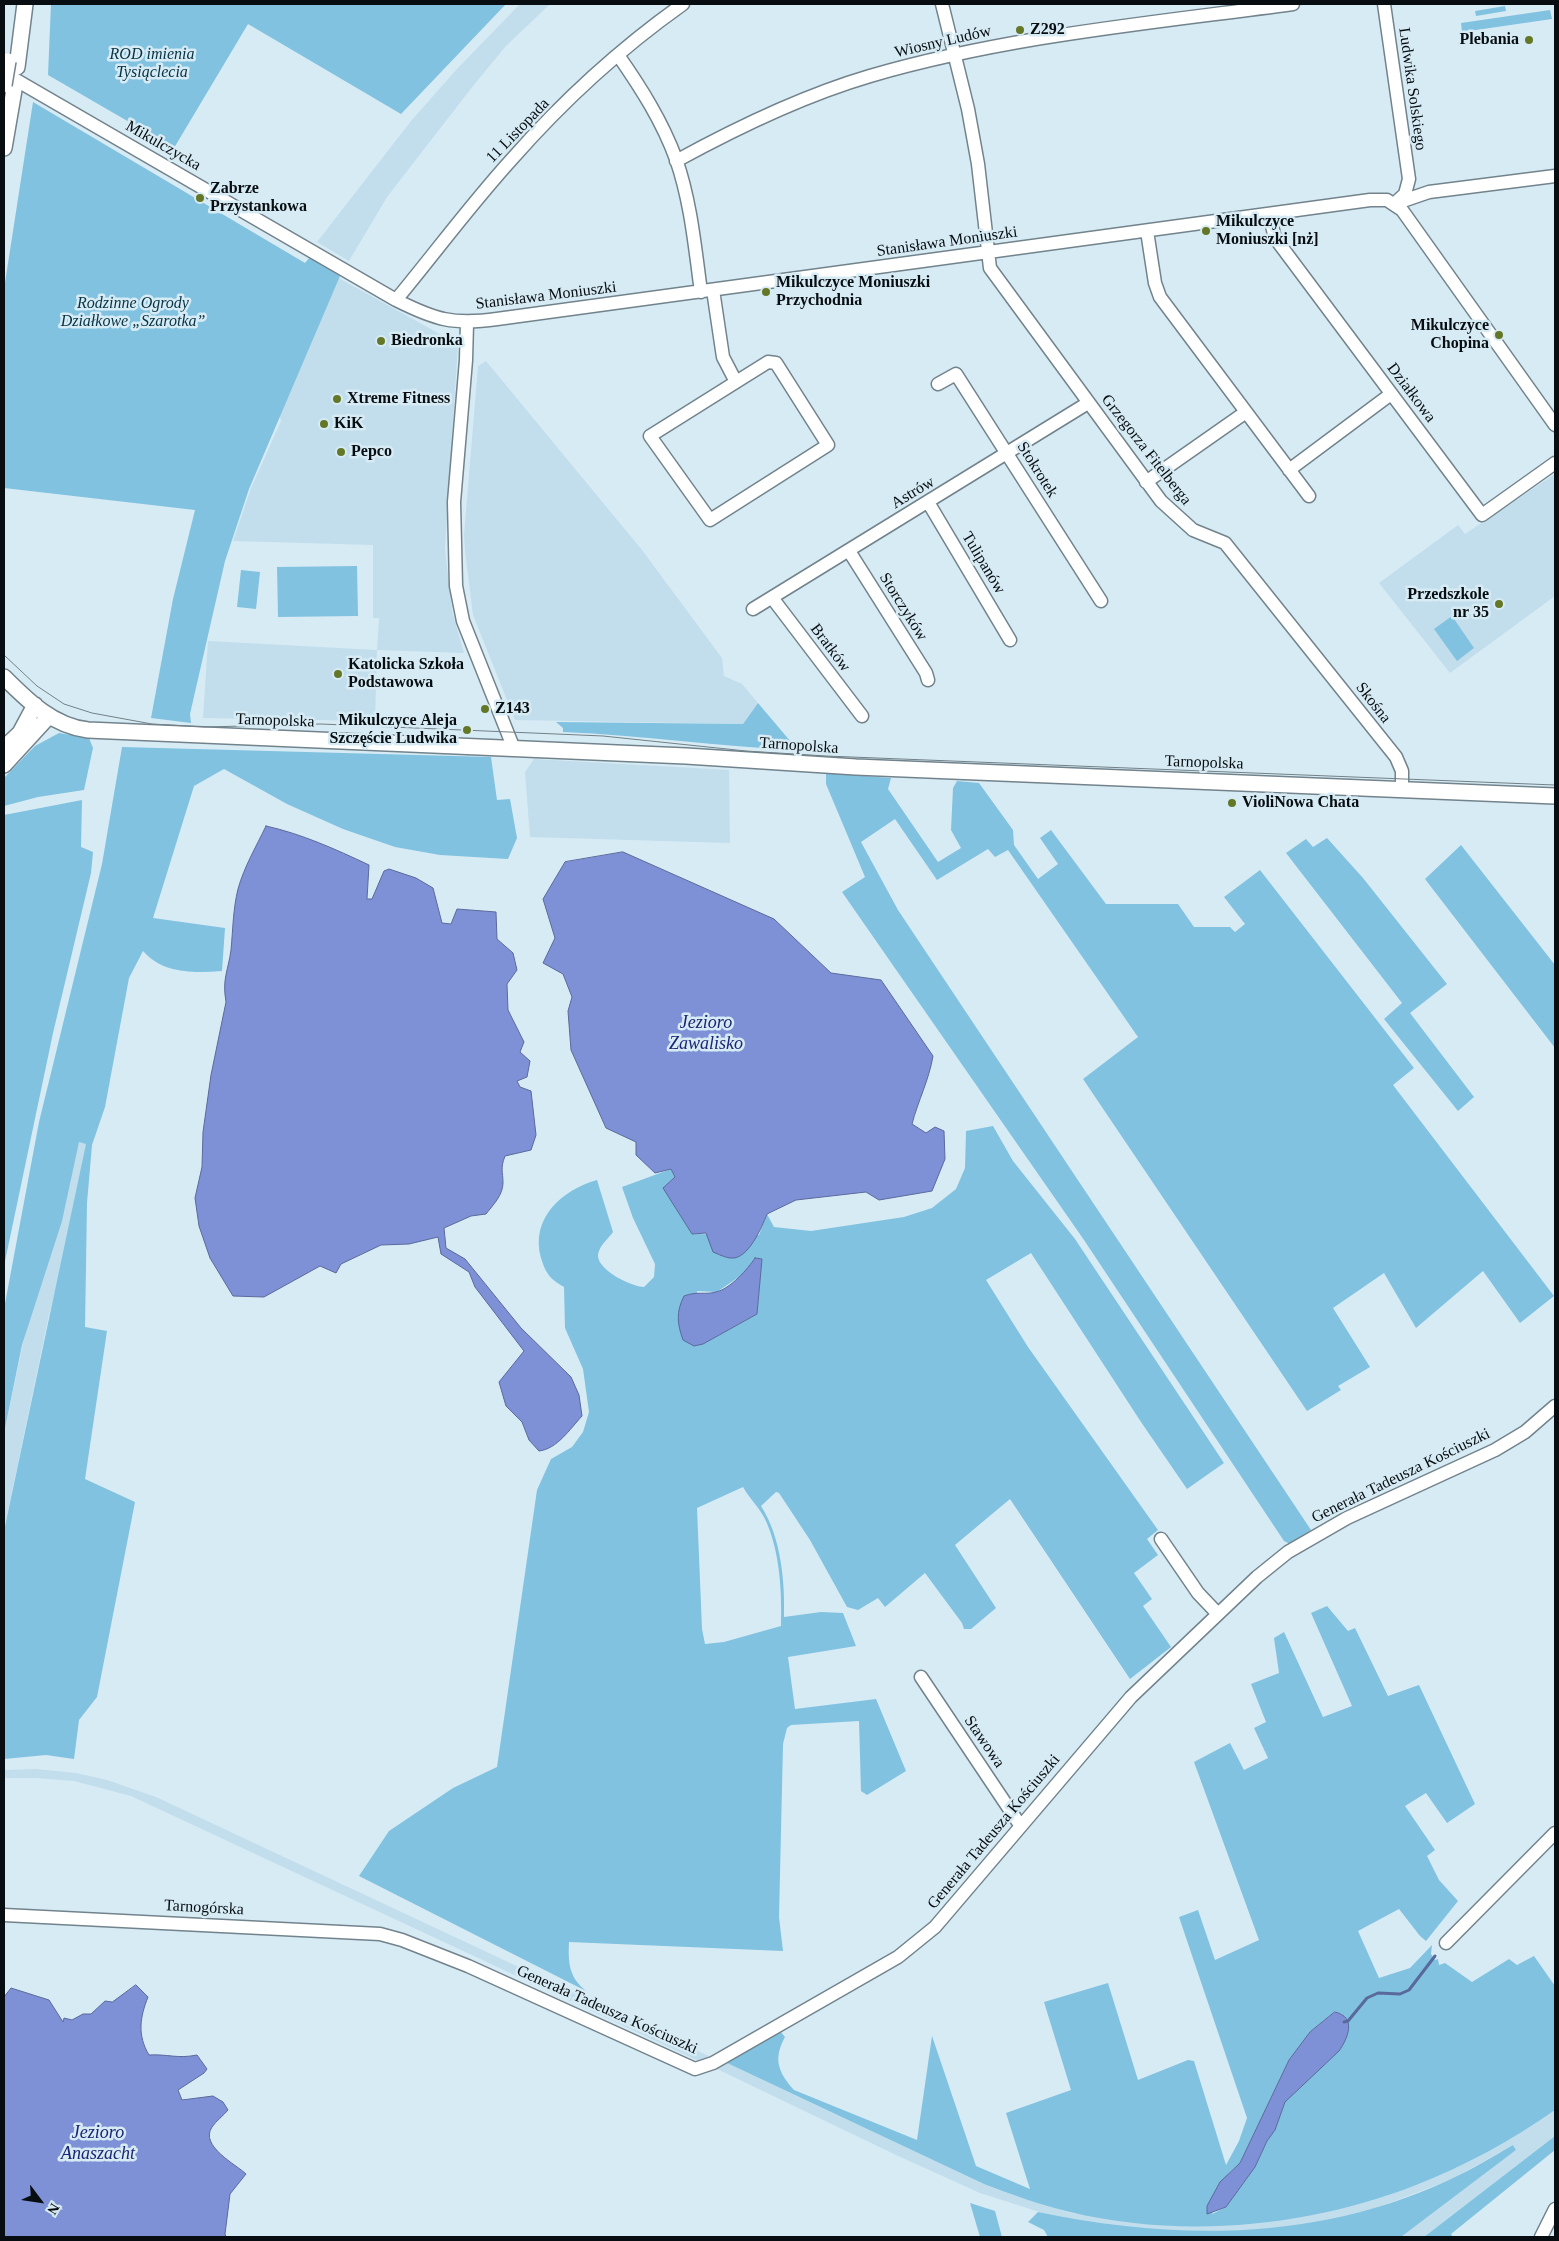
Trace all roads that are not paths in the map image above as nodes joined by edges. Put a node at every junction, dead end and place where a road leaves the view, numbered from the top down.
1 (15, 4) edge
2 (25, 4) edge
3 (683, 4) edge
4 (942, 4) edge
5 (1293, 4) edge
6 (1384, 4) edge
7 (618, 55) junction
8 (956, 55) junction
9 (10, 67) edge
10 (7, 88) edge
11 (4, 148) edge
12 (676, 161) junction
13 (1555, 176) edge
14 (1409, 179) junction
15 (1429, 192) junction
16 (1394, 204) junction
17 (1269, 214) junction
18 (1147, 230) junction
19 (1416, 230) junction
20 (988, 253) junction
21 (707, 291) junction
22 (396, 300) junction
23 (467, 323) junction
24 (736, 382) junction
25 (938, 384) dead end
26 (1391, 394) junction
27 (1088, 403) junction
28 (1246, 412) junction
29 (1555, 425) edge
30 (1008, 454) junction
31 (1555, 463) edge
32 (1289, 470) junction
33 (1146, 482) junction
34 (1308, 496) dead end
35 (928, 502) junction
36 (849, 551) junction
37 (773, 599) junction
38 (1101, 601) dead end
39 (753, 609) dead end
40 (1010, 640) dead end
41 (1303, 644) joint
42 (4, 677) edge
43 (928, 680) dead end
44 (35, 705) junction
45 (862, 716) dead end
46 (55, 720) junction
47 (4, 748) edge
48 (514, 749) junction
49 (4, 765) edge
50 (1402, 789) junction
51 (1555, 794) edge
52 (1555, 1406) edge
53 (1161, 1539) dead end
54 (1218, 1614) junction
55 (921, 1677) dead end
56 (1020, 1825) junction
57 (1555, 1833) edge
58 (4, 1915) edge
59 (402, 1940) joint
60 (1446, 1943) dead end
61 (1555, 2209) edge
62 (1541, 2237) edge

1 - 9 main road
2 - 9 main road
3 - 7 street, 11 Listopada
4 - 8 street, Grzegorza Fitelberga
5 - 8 street, Wiosny Ludów
6 - 14 street, Ludwika Solskiego
7 - 12 street
7 - 22 street, 11 Listopada
8 - 12 street, Wiosny Ludów
8 - 20 street, Grzegorza Fitelberga
9 - 10 main road
9 - 22 street, Mikulczycka
10 - 11 main road
12 - 21 street
13 - 15 street, Stanisława Moniuszki
14 - 15 street
14 - 16 street
15 - 16 street, Stanisława Moniuszki
15 - 19 street
16 - 17 street, Stanisława Moniuszki
16 - 19 street
17 - 18 street, Stanisława Moniuszki
17 - 26 street, Działkowa
18 - 20 street, Stanisława Moniuszki
18 - 28 street
19 - 29 street
20 - 21 street, Stanisława Moniuszki
20 - 27 street, Grzegorza Fitelberga
21 - 23 street, Stanisława Moniuszki
21 - 24 street
22 - 23 street, Mikulczycka
23 - 48 street
24 - 24 street
25 - 30 street, Stokrotek
26 - 31 street, Działkowa
26 - 32 street
27 - 30 street, Astrów
27 - 33 street, Grzegorza Fitelberga
28 - 32 street
28 - 33 street
30 - 35 street, Astrów
30 - 38 street, Stokrotek
32 - 34 street
33 - 41 street, Grzegorza Fitelberga
35 - 36 street, Astrów
35 - 40 street, Tulipanów
36 - 37 street, Astrów
36 - 43 street, Storczyków
37 - 39 street, Astrów
37 - 45 street, Bratków
41 - 50 street, Skośna
42 - 44 main road
44 - 46 main road
44 - 47 main road
46 - 48 main road, Tarnopolska
46 - 49 main road
48 - 50 main road, Tarnopolska
50 - 51 main road, Tarnopolska
52 - 54 street, Generała Tadeusza Kościuszki
53 - 54 street
54 - 56 street, Generała Tadeusza Kościuszki
55 - 56 street, Stawowa
56 - 59 street, Generała Tadeusza Kościuszki
57 - 60 street
58 - 59 street, Tarnogórska
61 - 62 street

